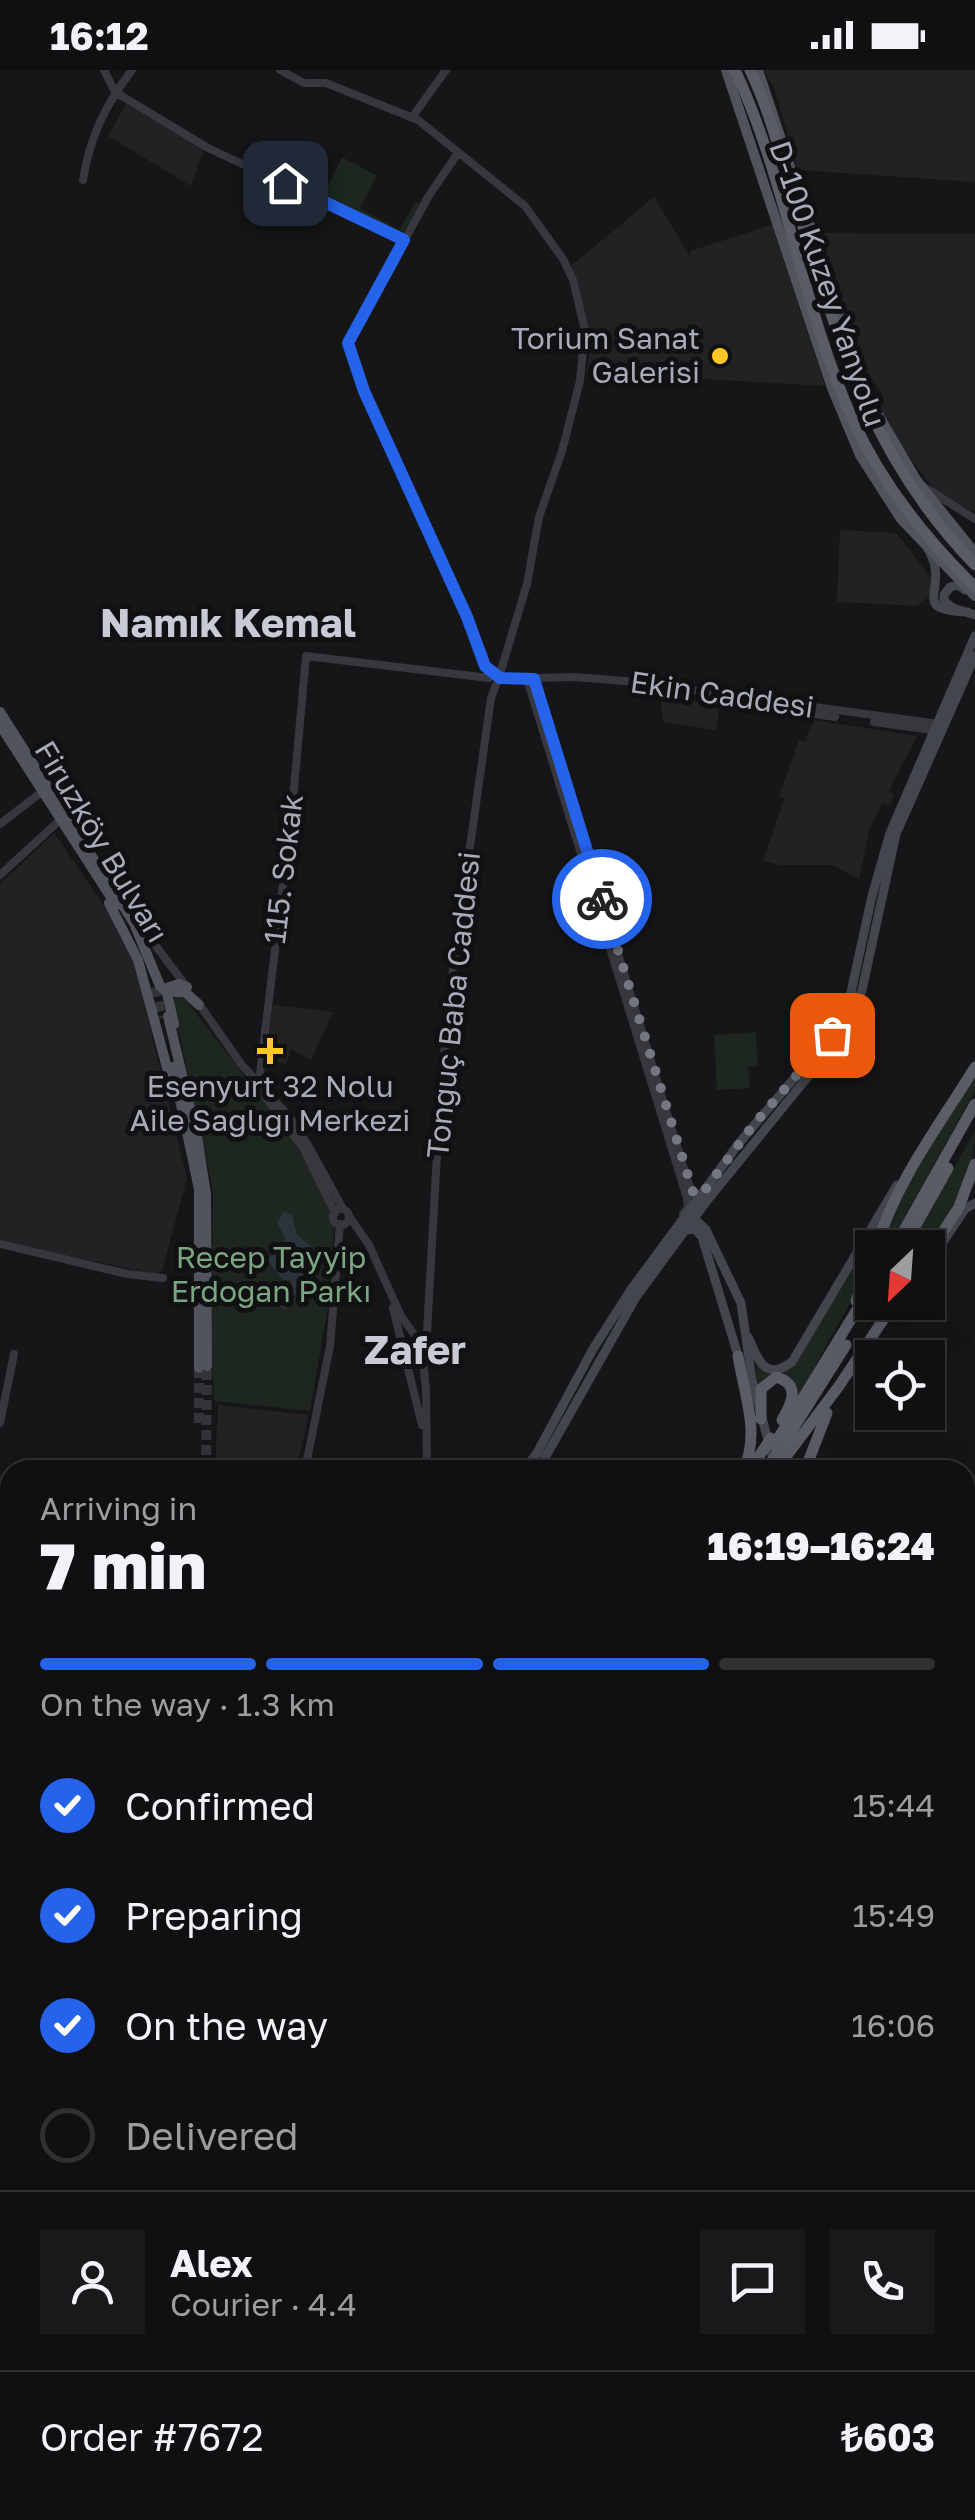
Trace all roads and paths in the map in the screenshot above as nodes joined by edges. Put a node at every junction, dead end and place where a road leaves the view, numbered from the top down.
1 (104, 70) edge
2 (132, 70) edge
3 (280, 70) edge
4 (446, 70) edge
5 (754, 70) edge
6 (730, 73) edge
7 (115, 92) junction
8 (413, 116) junction
9 (458, 153) junction
10 (83, 180) dead end
11 (805, 233) junction
12 (404, 240) junction
13 (862, 381) junction
14 (868, 450) junction
15 (920, 486) junction
16 (975, 520) edge
17 (921, 538) junction
18 (975, 553) edge
19 (975, 565) edge
20 (975, 587) edge
21 (975, 597) edge
22 (971, 614) edge
23 (975, 636) edge
24 (306, 656) joint
25 (975, 656) edge
26 (494, 679) junction
27 (531, 682) junction
28 (0, 712) edge
29 (0, 724) edge
30 (939, 728) junction
31 (43, 791) junction
32 (60, 820) junction
33 (0, 824) edge
34 (47, 833) junction
35 (68, 834) junction
36 (0, 875) edge
37 (107, 887) junction
38 (149, 937) junction
39 (187, 987) junction
40 (162, 1000) junction
41 (200, 1005) junction
42 (647, 1058) junction
43 (975, 1067) edge
44 (258, 1082) junction
45 (975, 1104) edge
46 (975, 1120) edge
47 (193, 1138) junction
48 (975, 1164) edge
49 (911, 1167) junction
50 (708, 1192) junction
51 (975, 1202) edge
52 (342, 1217) junction
53 (690, 1217) junction
54 (685, 1230) junction
55 (882, 1230) edge
56 (904, 1230) edge
57 (913, 1230) edge
58 (945, 1230) edge
59 (707, 1232) junction
60 (945, 1235) edge
61 (670, 1237) junction
62 (199, 1240) junction
63 (0, 1244) edge
64 (728, 1272) junction
65 (715, 1275) junction
66 (162, 1278) dead end
67 (855, 1298) edge
68 (855, 1314) edge
69 (860, 1320) edge
70 (883, 1320) edge
71 (427, 1327) junction
72 (418, 1338) junction
73 (748, 1338) junction
74 (194, 1346) dead end
75 (404, 1346) junction
76 (14, 1354) dead end
77 (423, 1355) junction
78 (738, 1356) junction
79 (830, 1356) junction
80 (425, 1376) junction
81 (413, 1379) junction
82 (840, 1386) junction
83 (761, 1419) junction
84 (0, 1423) edge
85 (772, 1456) edge
86 (306, 1460) edge
87 (424, 1460) edge
88 (424, 1460) edge
89 (532, 1460) edge
90 (543, 1460) edge
91 (746, 1460) edge
92 (808, 1460) edge

1 - 7 street
2 - 7 street
3 - 8 street
4 - 8 street
5 - 11 highway
5 - 13 main road
6 - 14 highway
6 - 17 main road, D-100 Kuzey Yanyolu
7 - 10 street
7 - 12 street
8 - 9 street
9 - 12 street
9 - 26 street
11 - 13 highway
11 - 19 highway
12 - 26 street
13 - 15 main road
14 - 17 highway
14 - 20 highway
15 - 16 street
15 - 18 main road
17 - 21 main road, D-100 Kuzey Yanyolu
17 - 22 main road
21 - 22 main road
23 - 30 main road
24 - 26 street, Ekin Caddesi
24 - 44 street, 115. Sokak
25 - 30 main road
26 - 27 street, Ekin Caddesi
26 - 71 street, Tonguç Baba Caddesi
27 - 30 street, Ekin Caddesi
27 - 42 street
28 - 37 main road
29 - 31 main road, Firuzköy Bulvarı
30 - 50 main road
31 - 32 main road, Firuzköy Bulvarı
31 - 33 street
32 - 34 street
32 - 35 main road, Firuzköy Bulvarı
34 - 35 street
34 - 36 street
35 - 37 main road, Firuzköy Bulvarı
37 - 38 main road
37 - 40 main road
38 - 39 street
38 - 40 main road
39 - 40 main road
39 - 41 street
40 - 41 main road
40 - 47 main road
40 - 47 main road
41 - 44 street
42 - 50 street
42 - 61 street
43 - 49 highway
44 - 52 street
45 - 56 highway
46 - 57 highway
47 - 62 main road
47 - 62 main road
48 - 58 highway
49 - 55 highway
49 - 73 main road
50 - 53 main road
50 - 59 main road
51 - 60 main road
52 - 72 street
52 - 75 street
52 - 86 street
53 - 54 main road
53 - 59 main road
53 - 61 main road
54 - 65 main road
54 - 90 main road
59 - 64 main road
61 - 89 main road
62 - 74 main road
63 - 66 street
64 - 65 main road
64 - 73 main road
65 - 78 main road
67 - 79 highway
68 - 79 highway
69 - 85 highway
70 - 82 highway
71 - 72 street
71 - 77 street, Tonguç Baba Caddesi
72 - 75 street
72 - 77 street
73 - 83 main road
75 - 81 street
76 - 84 street
77 - 80 street
78 - 85 main road
78 - 91 highway
79 - 85 highway
80 - 81 street
80 - 88 street
81 - 87 street
82 - 85 highway
82 - 92 highway
83 - 85 main road
83 - 85 highway

